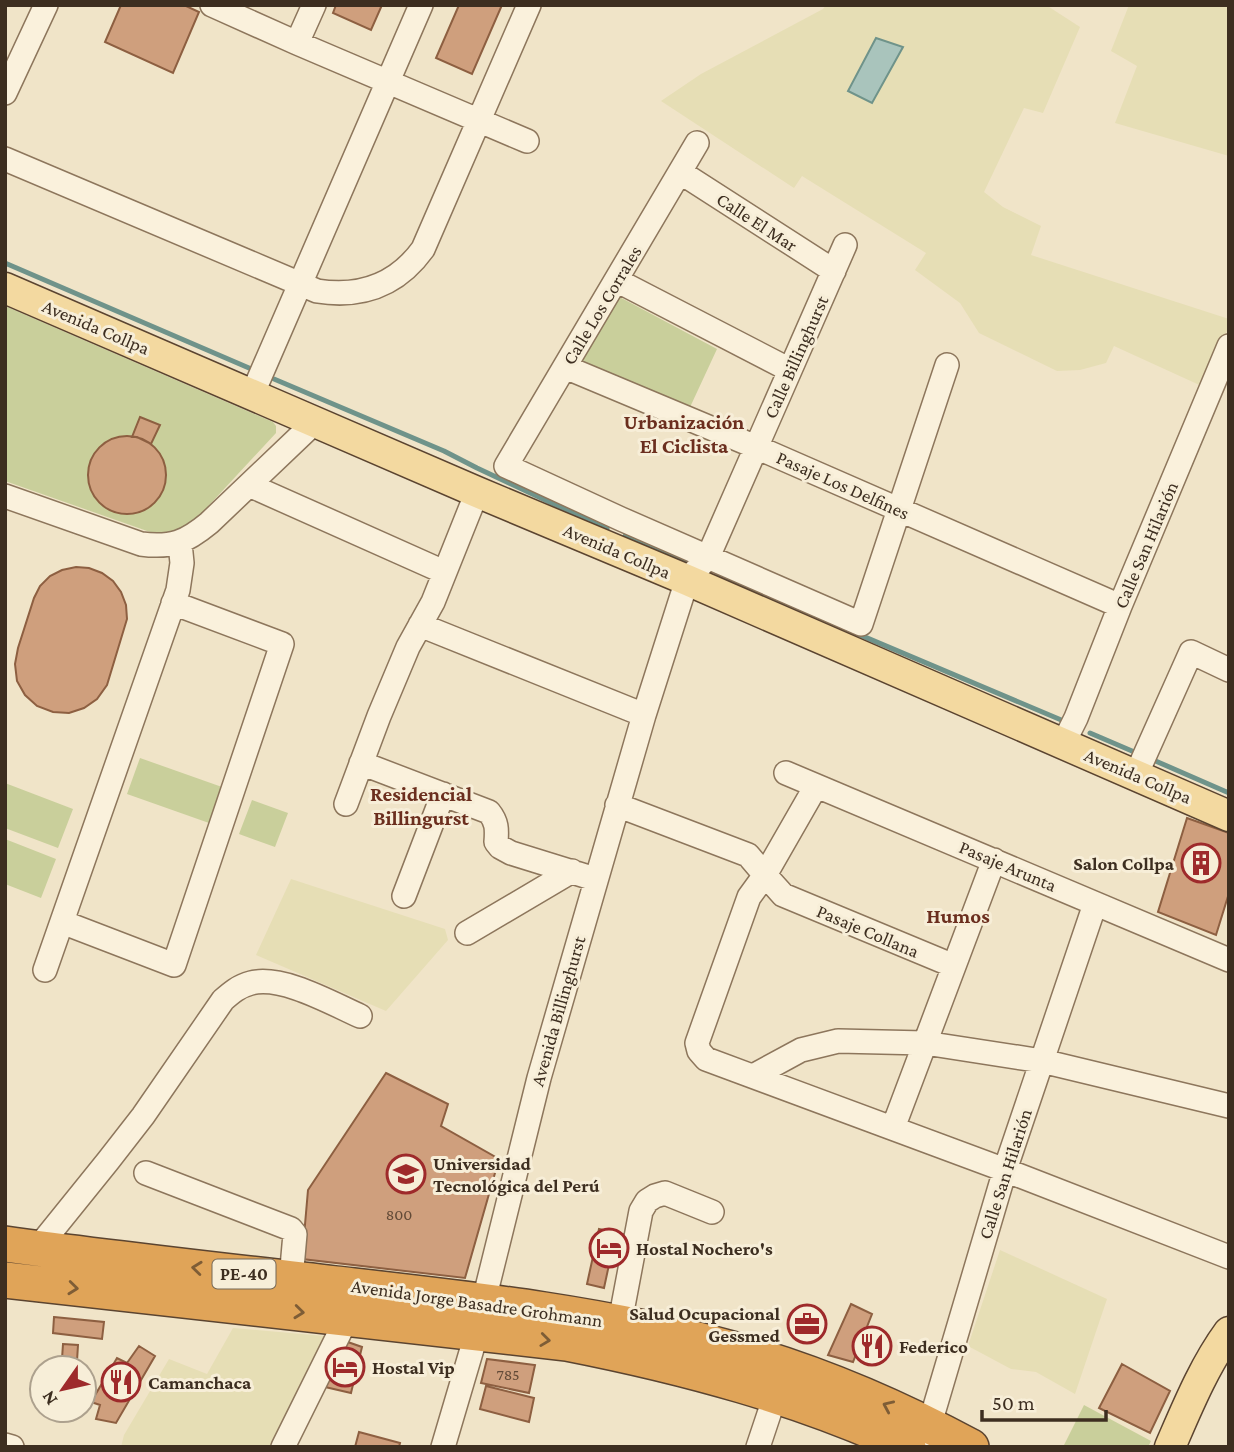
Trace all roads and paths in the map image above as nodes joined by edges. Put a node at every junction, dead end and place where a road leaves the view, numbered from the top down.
1 (46, 5) edge
2 (212, 5) edge
3 (314, 5) edge
4 (421, 5) edge
5 (529, 5) edge
6 (297, 43) junction
7 (388, 82) junction
8 (5, 93) edge
9 (479, 120) junction
10 (527, 141) dead end
11 (697, 143) dead end
12 (5, 159) edge
13 (680, 172) junction
14 (845, 244) dead end
15 (834, 271) junction
16 (616, 280) junction
17 (301, 284) junction
18 (5, 288) edge
19 (1229, 346) edge
20 (947, 365) dead end
21 (565, 367) junction
22 (790, 370) junction
23 (252, 395) junction
24 (315, 422) junction
25 (757, 447) junction
26 (249, 485) junction
27 (477, 492) junction
28 (5, 496) edge
29 (899, 509) junction
30 (621, 519) junction
31 (180, 542) junction
32 (609, 548) junction
33 (708, 557) junction
34 (444, 572) junction
35 (687, 580) junction
36 (173, 603) junction
37 (1120, 606) junction
38 (419, 625) junction
39 (1229, 670) edge
40 (644, 715) junction
41 (1063, 744) junction
42 (361, 763) junction
43 (786, 773) dead end
44 (1136, 775) junction
45 (816, 786) junction
46 (443, 794) junction
47 (346, 804) dead end
48 (617, 805) junction
49 (1229, 816) edge
50 (994, 860) junction
51 (572, 872) junction
52 (765, 875) junction
53 (595, 880) junction
54 (404, 896) dead end
55 (1095, 904) junction
56 (62, 922) junction
57 (467, 933) dead end
58 (1229, 960) edge
59 (954, 967) junction
60 (45, 970) dead end
61 (360, 1016) dead end
62 (925, 1043) junction
63 (1042, 1061) junction
64 (753, 1076) junction
65 (1229, 1106) edge
66 (893, 1128) junction
67 (1005, 1170) junction
68 (146, 1173) dead end
69 (712, 1212) dead end
70 (21, 1246) edge
71 (1229, 1257) edge
72 (140, 1278) junction
73 (291, 1279) junction
74 (5, 1280) edge
75 (354, 1302) junction
76 (481, 1316) junction
77 (620, 1322) junction
78 (1226, 1342) edge
79 (775, 1396) junction
80 (920, 1439) edge
81 (5, 1445) edge
82 (12, 1447) edge
83 (284, 1447) edge
84 (443, 1447) edge
85 (758, 1447) edge
86 (971, 1447) edge
87 (1171, 1447) edge

1 - 8 street
2 - 6 street
3 - 6 street
4 - 7 street
5 - 9 street
6 - 7 street
7 - 9 street
7 - 17 street
9 - 10 street
9 - 17 street
11 - 13 street, Calle Los Corrales
12 - 17 street
13 - 15 street, Calle El Mar
13 - 16 street, Calle Los Corrales
14 - 15 street, Calle Billinghurst
15 - 22 street, Calle Billinghurst
16 - 21 street, Calle Los Corrales
16 - 22 street
17 - 23 street
18 - 23 main road, Avenida Collpa
19 - 37 street, Calle San Hilarión
20 - 29 street
21 - 25 street, Pasaje Los Delfines
21 - 30 street, Calle Los Corrales
22 - 25 street, Calle Billinghurst
23 - 24 main road, Avenida Collpa
24 - 26 street
24 - 27 main road, Avenida Collpa
25 - 29 street, Pasaje Los Delfines
25 - 33 street, Calle Billinghurst
26 - 31 street
26 - 34 street
27 - 32 main road, Avenida Collpa
27 - 34 street
28 - 31 street
29 - 33 street
29 - 37 street, Pasaje Los Delfines
30 - 32 street
30 - 33 street
31 - 36 street
32 - 35 main road, Avenida Collpa
33 - 35 street, Calle Billinghurst
34 - 38 street
35 - 40 street, Avenida Billinghurst
35 - 41 main road, Avenida Collpa
36 - 56 street
36 - 56 street
37 - 41 street, Calle San Hilarión
38 - 40 street
38 - 42 street
39 - 44 street
40 - 48 street, Avenida Billinghurst
41 - 44 main road, Avenida Collpa
42 - 46 street
42 - 47 street
43 - 45 street, Pasaje Arunta
44 - 49 main road, Avenida Collpa
45 - 50 street, Pasaje Arunta
45 - 52 street
46 - 51 street
46 - 54 street
48 - 52 street
48 - 53 street, Avenida Billinghurst
50 - 55 street, Pasaje Arunta
50 - 59 street
51 - 53 street
51 - 57 street
52 - 59 street, Pasaje Collana
52 - 64 street
53 - 76 street, Avenida Billinghurst
55 - 58 street, Pasaje Arunta
55 - 63 street, Calle San Hilarión
56 - 60 street
59 - 62 street
61 - 70 street
62 - 63 street
62 - 64 street
62 - 66 street
63 - 65 street
63 - 67 street, Calle San Hilarión
64 - 66 street
66 - 67 street
67 - 71 street
67 - 80 street, Calle San Hilarión
68 - 73 street
69 - 77 street
70 - 72 highway, Avenida Jorge Basadre Grohmann / PE-40
73 -> 72 highway, Avenida Jorge Basadre Grohmann / PE-40
74 -> 72 highway, Avenida Jorge Basadre Grohmann / PE-40
72 -> 75 highway, Avenida Jorge Basadre Grohmann / PE-40
73 - 75 highway, Avenida Jorge Basadre Grohmann / PE-40
75 - 76 highway, Avenida Jorge Basadre Grohmann / PE-40
75 - 83 street
76 - 77 highway, Avenida Jorge Basadre Grohmann / PE-40
76 -> 79 highway, Avenida Jorge Basadre Grohmann / PE-40
76 - 84 street, Avenida Billinghurst
80 -> 77 highway, Avenida Jorge Basadre Grohmann / PE-40
78 - 87 main road
79 - 80 highway, Avenida Jorge Basadre Grohmann / PE-40
79 - 85 street
80 - 86 highway, Avenida Jorge Basadre Grohmann / PE-40
81 - 82 street

